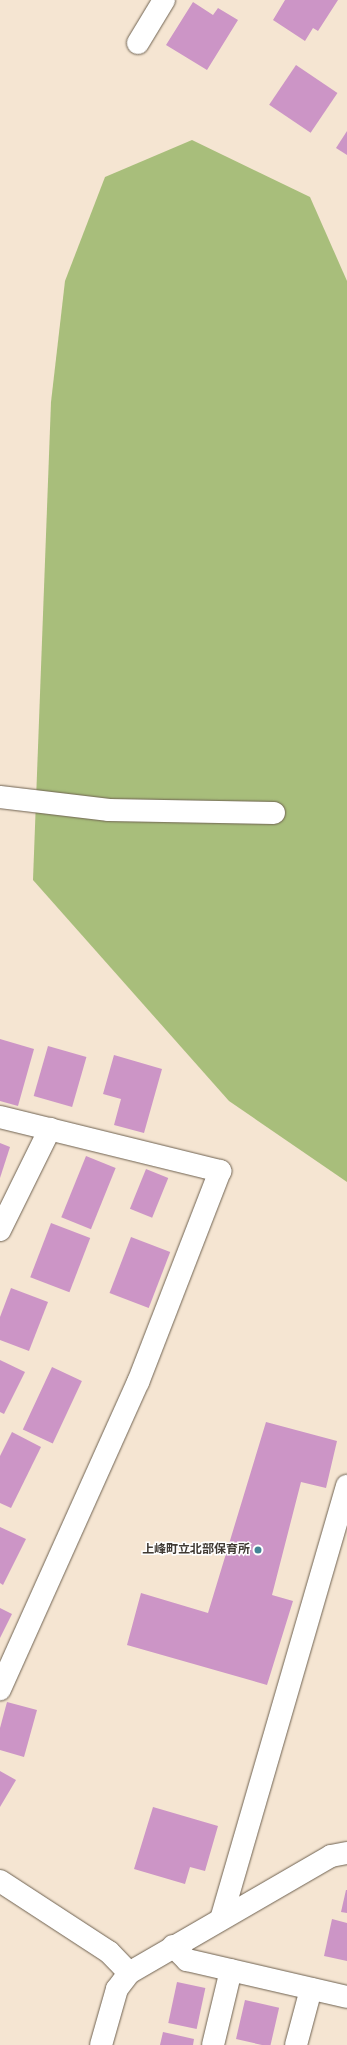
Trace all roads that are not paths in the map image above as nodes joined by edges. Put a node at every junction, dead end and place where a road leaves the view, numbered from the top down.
1 (164, 0) edge
2 (138, 43) dead end
3 (0, 797) edge
4 (274, 813) dead end
5 (0, 1117) edge
6 (50, 1129) junction
7 (0, 1230) edge
8 (347, 1486) edge
9 (0, 1689) edge
10 (347, 1853) edge
11 (0, 1881) edge
12 (222, 1916) junction
13 (173, 1946) junction
14 (231, 1970) junction
15 (129, 1973) junction
16 (311, 1989) junction
17 (347, 1997) edge
18 (101, 2045) edge
19 (213, 2045) edge
20 (296, 2045) edge

1 - 2 street
3 - 4 street
5 - 6 street
6 - 7 street
6 - 9 street
8 - 12 street
10 - 12 street
11 - 15 street
12 - 13 street
13 - 14 street
13 - 15 street
14 - 16 street
14 - 19 street
15 - 18 street
16 - 17 street
16 - 20 street

